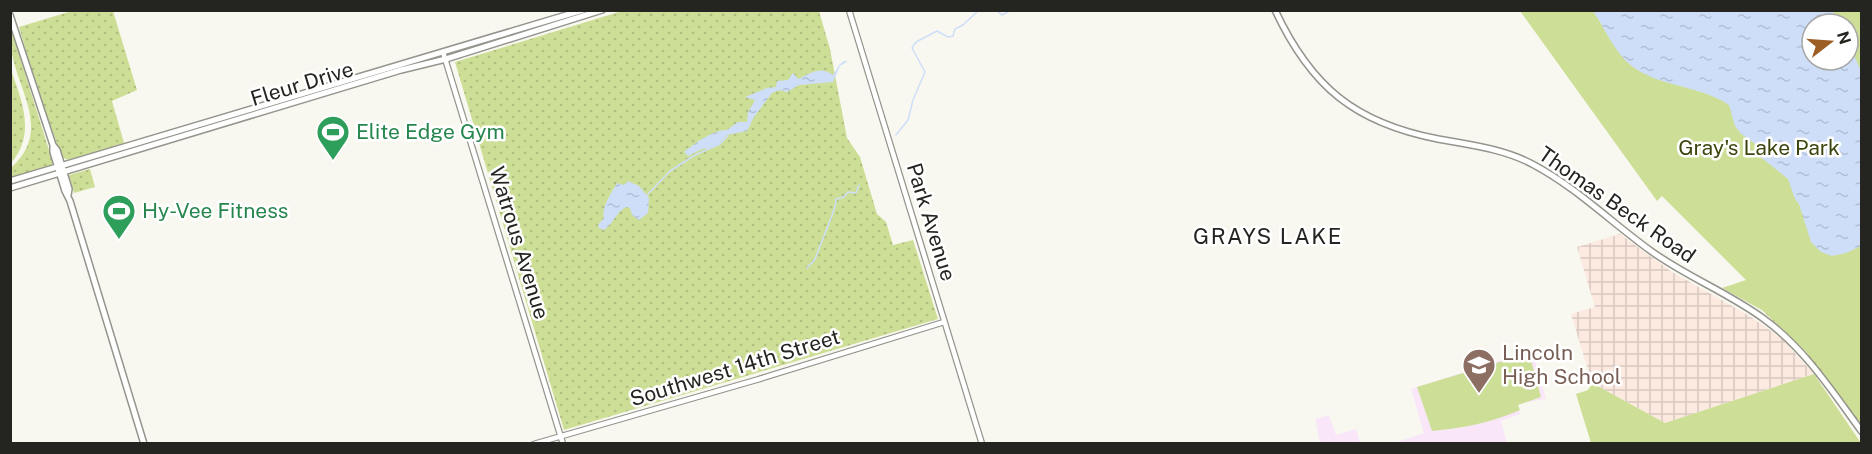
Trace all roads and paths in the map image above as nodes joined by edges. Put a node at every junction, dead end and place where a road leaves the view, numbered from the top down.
1 (583, 10) edge
2 (602, 10) edge
3 (849, 10) edge
4 (1275, 10) edge
5 (10, 15) edge
6 (443, 52) junction
7 (446, 59) junction
8 (61, 170) junction
9 (10, 181) edge
10 (10, 188) edge
11 (944, 322) junction
12 (1862, 432) edge
13 (561, 436) junction
14 (144, 444) edge
15 (534, 444) edge
16 (563, 444) edge
17 (982, 444) edge

1 - 6 main road, Fleur Drive
2 - 7 main road, Fleur Drive
3 - 11 street, Park Avenue
4 - 12 main road, Thomas Beck Road
5 - 8 main road
6 - 7 street, Watrous Avenue
6 - 8 main road, Fleur Drive
7 - 8 main road, Fleur Drive
7 - 13 street, Watrous Avenue
8 - 9 main road, Fleur Drive
8 - 10 main road, Fleur Drive
8 - 14 main road
11 - 13 street, Southwest 14th Street
11 - 17 street, Park Avenue
13 - 15 street, Southwest 14th Street
13 - 16 street, Watrous Avenue

